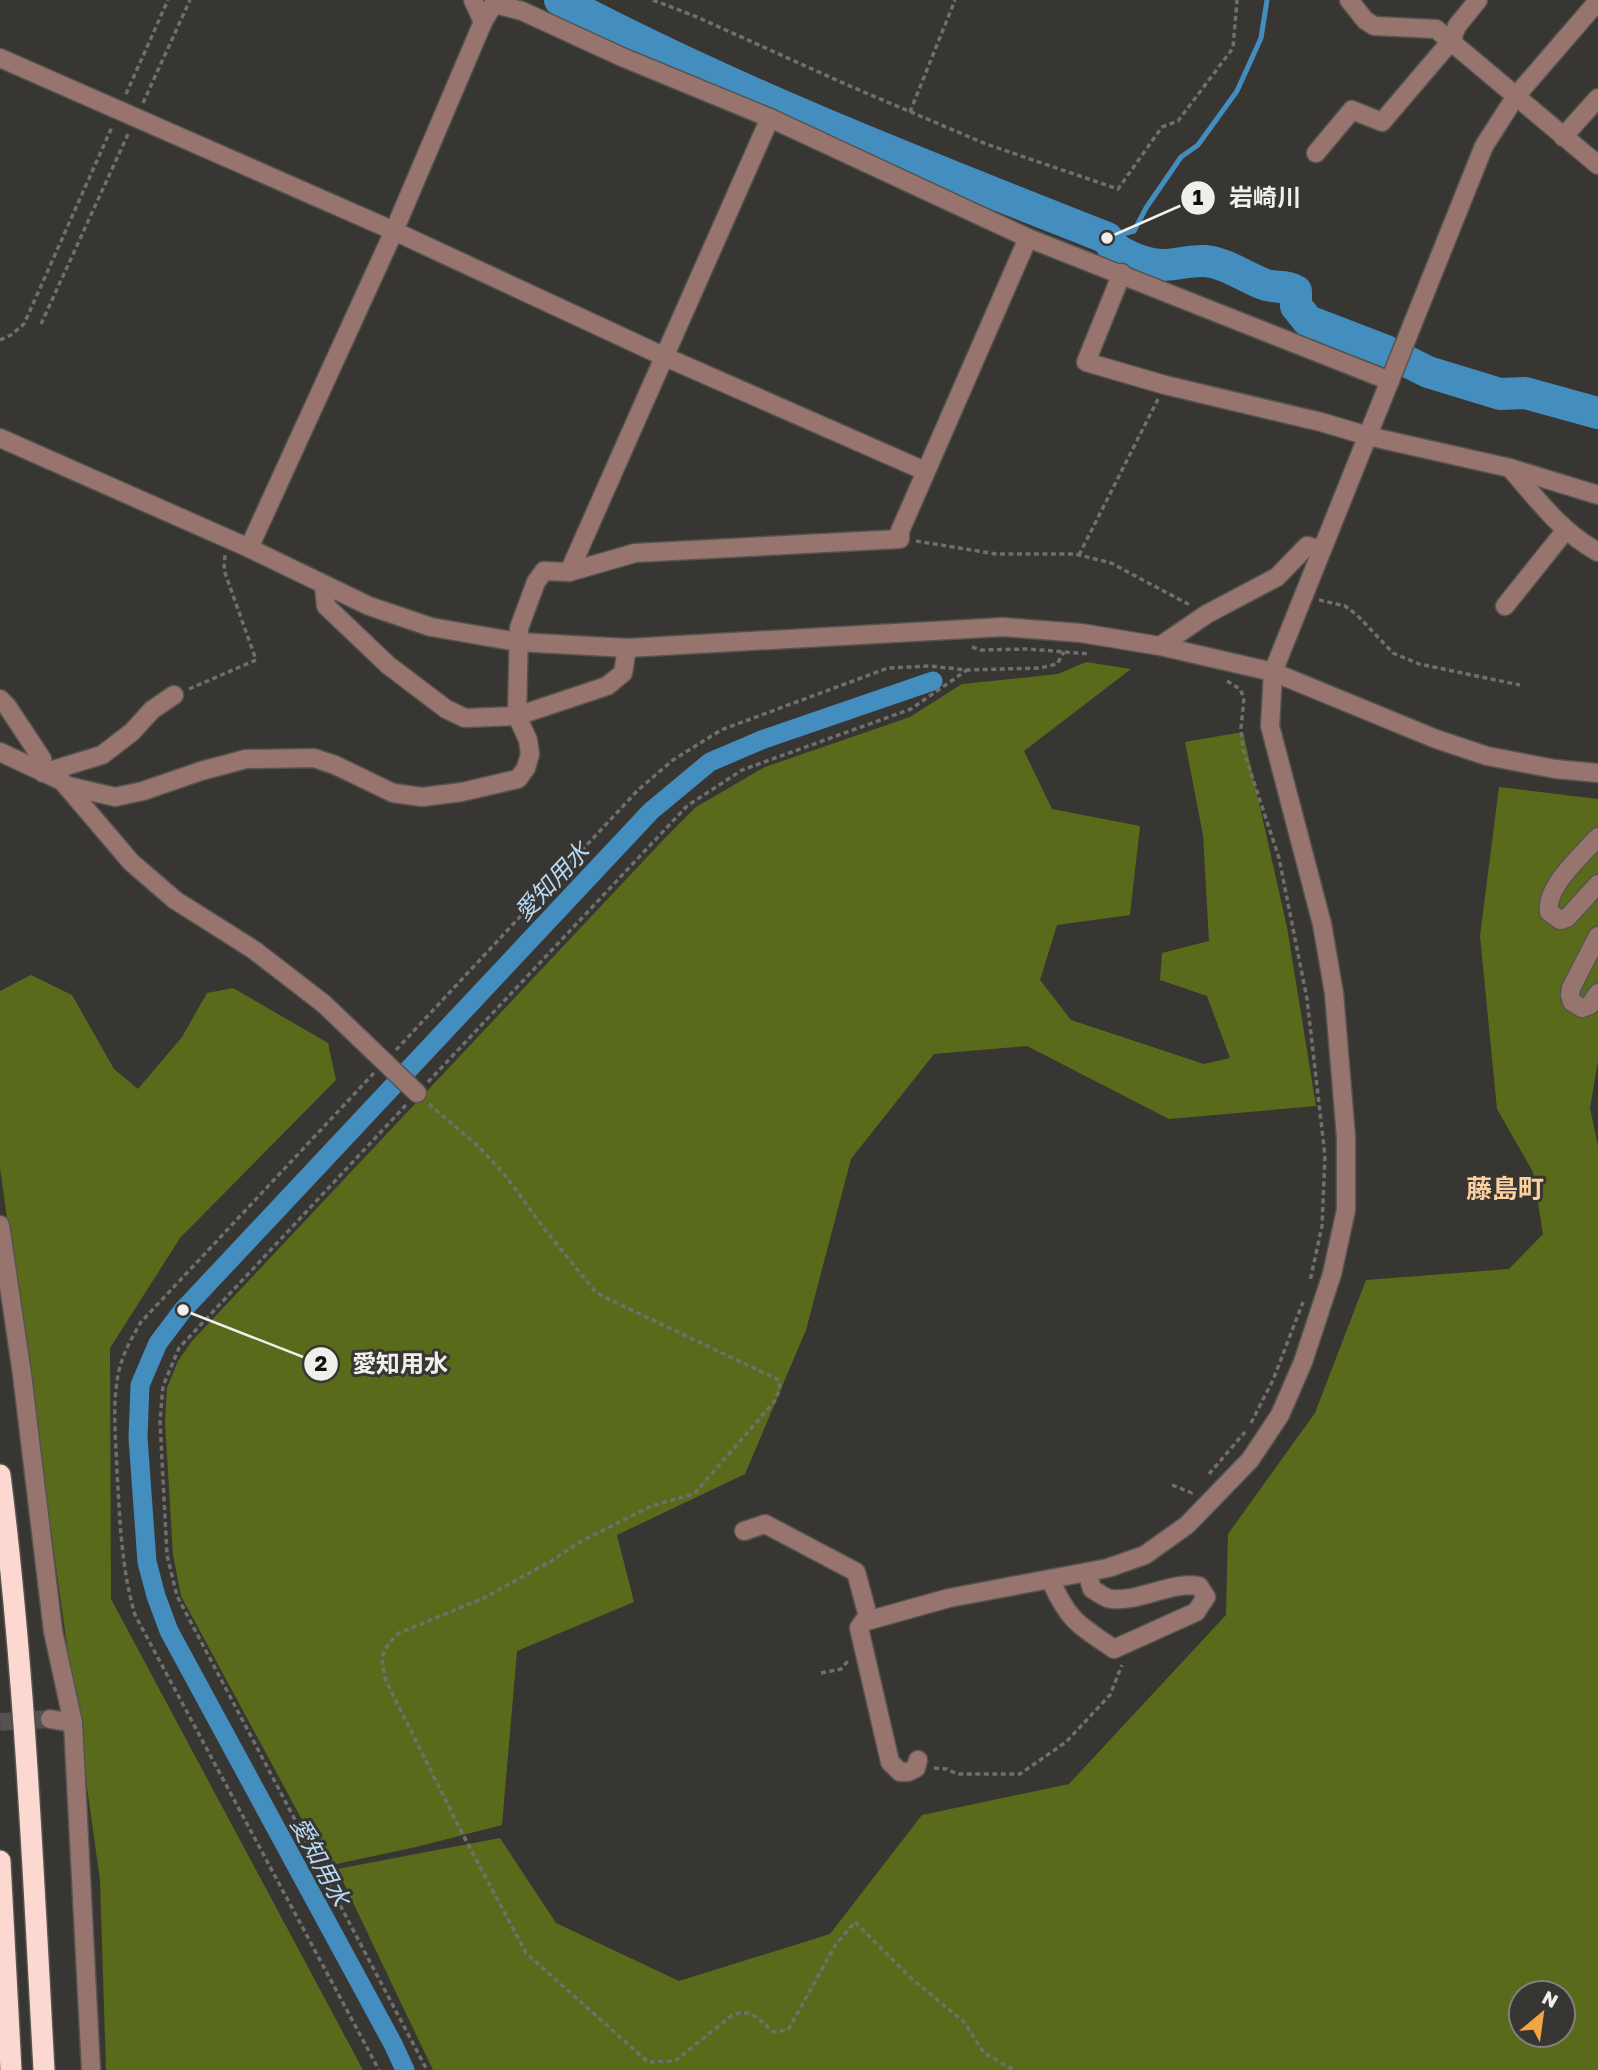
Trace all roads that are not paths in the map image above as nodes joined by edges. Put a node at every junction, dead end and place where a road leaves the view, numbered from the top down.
1 (473, 0) edge
2 (1349, 0) edge
3 (1478, 0) edge
4 (1598, 1) edge
5 (496, 2) edge
6 (483, 22) junction
7 (1451, 41) junction
8 (0, 58) edge
9 (1516, 96) junction
10 (1598, 98) edge
11 (770, 118) junction
12 (1563, 137) junction
13 (1316, 153) dead end
14 (1598, 165) edge
15 (394, 231) junction
16 (1028, 238) junction
17 (1122, 274) junction
18 (663, 356) junction
19 (1391, 379) junction
20 (1368, 436) junction
21 (0, 438) edge
22 (1510, 468) junction
23 (925, 471) junction
24 (1598, 495) edge
25 (1566, 531) junction
26 (249, 548) junction
27 (1322, 550) junction
28 (1598, 552) edge
29 (569, 572) junction
30 (324, 586) junction
31 (1505, 606) dead end
32 (518, 642) junction
33 (1160, 646) junction
34 (627, 648) junction
35 (1273, 672) junction
36 (174, 695) road end
37 (0, 699) edge
38 (517, 716) junction
39 (0, 752) edge
40 (43, 773) junction
41 (1598, 774) edge
42 (68, 786) junction
43 (1598, 837) edge
44 (1598, 884) edge
45 (1598, 936) edge
46 (1598, 993) edge
47 (417, 1093) road end
48 (0, 1225) edge
49 (0, 1475) edge
50 (744, 1531) dead end
51 (1087, 1572) junction
52 (1050, 1579) junction
53 (866, 1621) junction
54 (50, 1719) tunnel mouth
55 (73, 1723) junction
56 (922, 1765) road end
57 (0, 1861) edge
58 (11, 2070) edge
59 (44, 2070) edge
60 (91, 2070) edge

1 - 6 street
2 - 7 street
3 - 7 street
4 - 9 street
5 - 6 street
5 - 11 street
6 - 15 street
7 - 9 street
7 - 13 street
8 - 15 street
9 - 12 street
9 - 19 street
10 - 12 street
11 - 16 street
11 - 18 street
12 - 14 street
15 - 18 street
15 - 26 street
16 - 17 street
16 - 23 street
17 - 19 street
17 - 20 street
18 - 23 street
18 - 29 street
19 - 20 street
20 - 22 street
20 - 27 street
21 - 26 street
22 - 24 street
22 - 25 street
23 - 29 street
25 - 28 street
25 - 31 street
26 - 30 street
27 - 33 street
27 - 35 street
29 - 32 street
30 - 32 street
30 - 38 street
32 - 34 street
32 - 38 street
33 - 34 street
33 - 35 street
34 - 38 street
35 - 41 street
35 - 51 street
36 - 40 street
37 - 40 street
38 - 42 street
39 - 40 street
40 - 42 street
42 - 47 street
43 - 44 street
45 - 46 street
48 - 55 street
49 - 59 highway
50 - 53 street
51 - 52 street
51 - 52 street
52 - 53 street
53 - 56 street
54 - 55 street
55 - 60 street
57 - 58 highway

